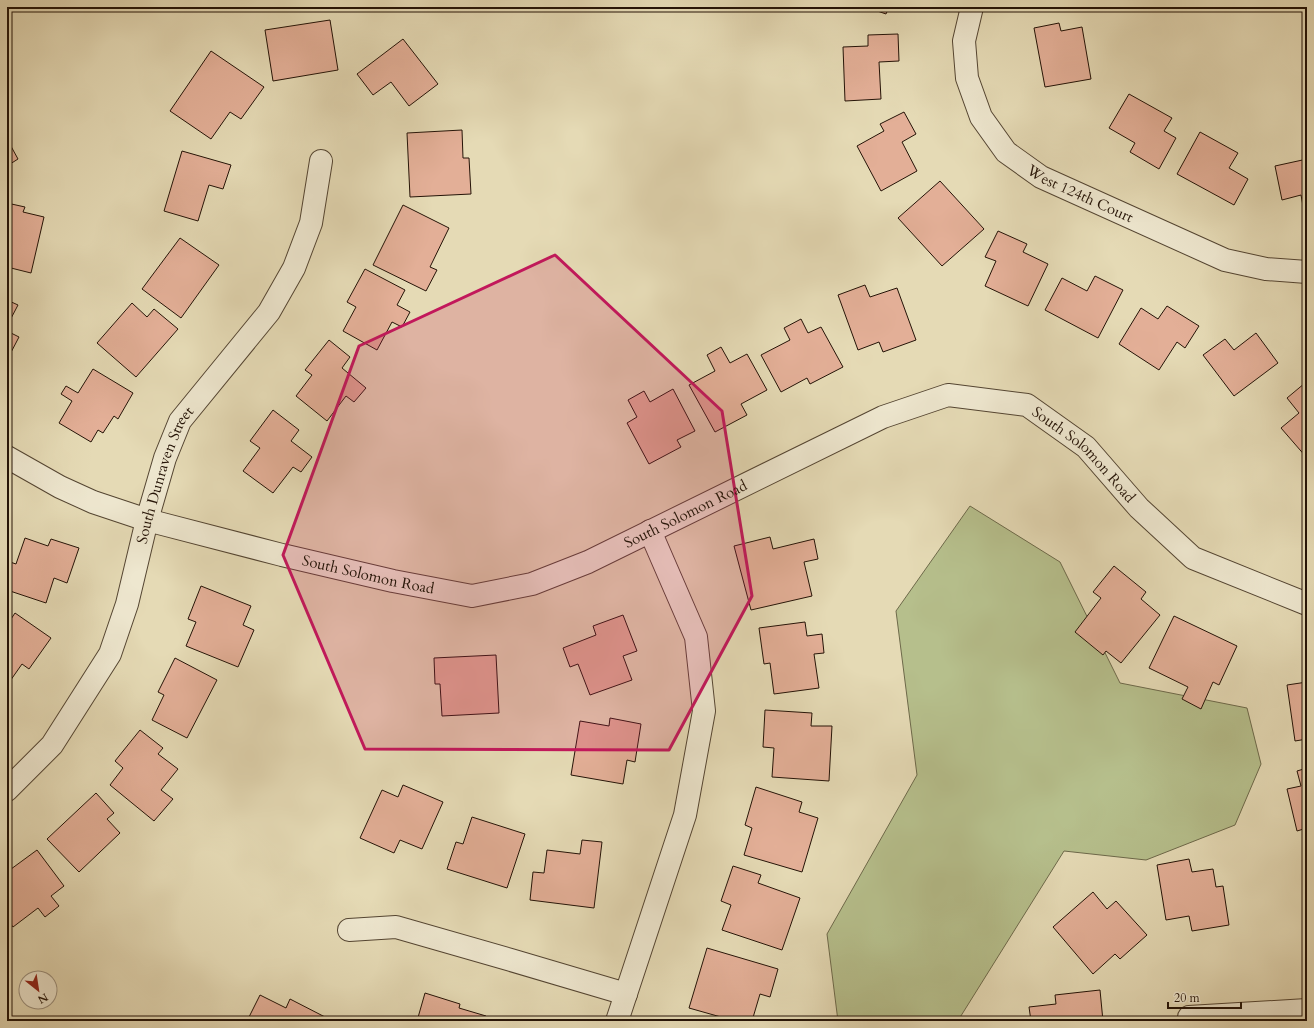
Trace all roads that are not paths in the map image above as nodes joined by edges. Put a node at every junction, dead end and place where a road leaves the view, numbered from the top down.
1 (972, 7) edge
2 (321, 161) dead end
3 (1307, 272) edge
4 (7, 457) edge
5 (147, 520) junction
6 (650, 531) junction
7 (1307, 604) edge
8 (7, 790) edge
9 (349, 930) dead end
10 (626, 994) junction
11 (1307, 1010) edge
12 (1189, 1018) dead end
13 (618, 1021) edge

1 - 3 street, West 124th Court
2 - 5 street, South Dunraven Street
4 - 5 street, South Solomon Road
5 - 6 street, South Solomon Road
5 - 8 street, South Dunraven Street
6 - 7 street, South Solomon Road
6 - 10 street
9 - 10 street
10 - 13 street
11 - 12 street

